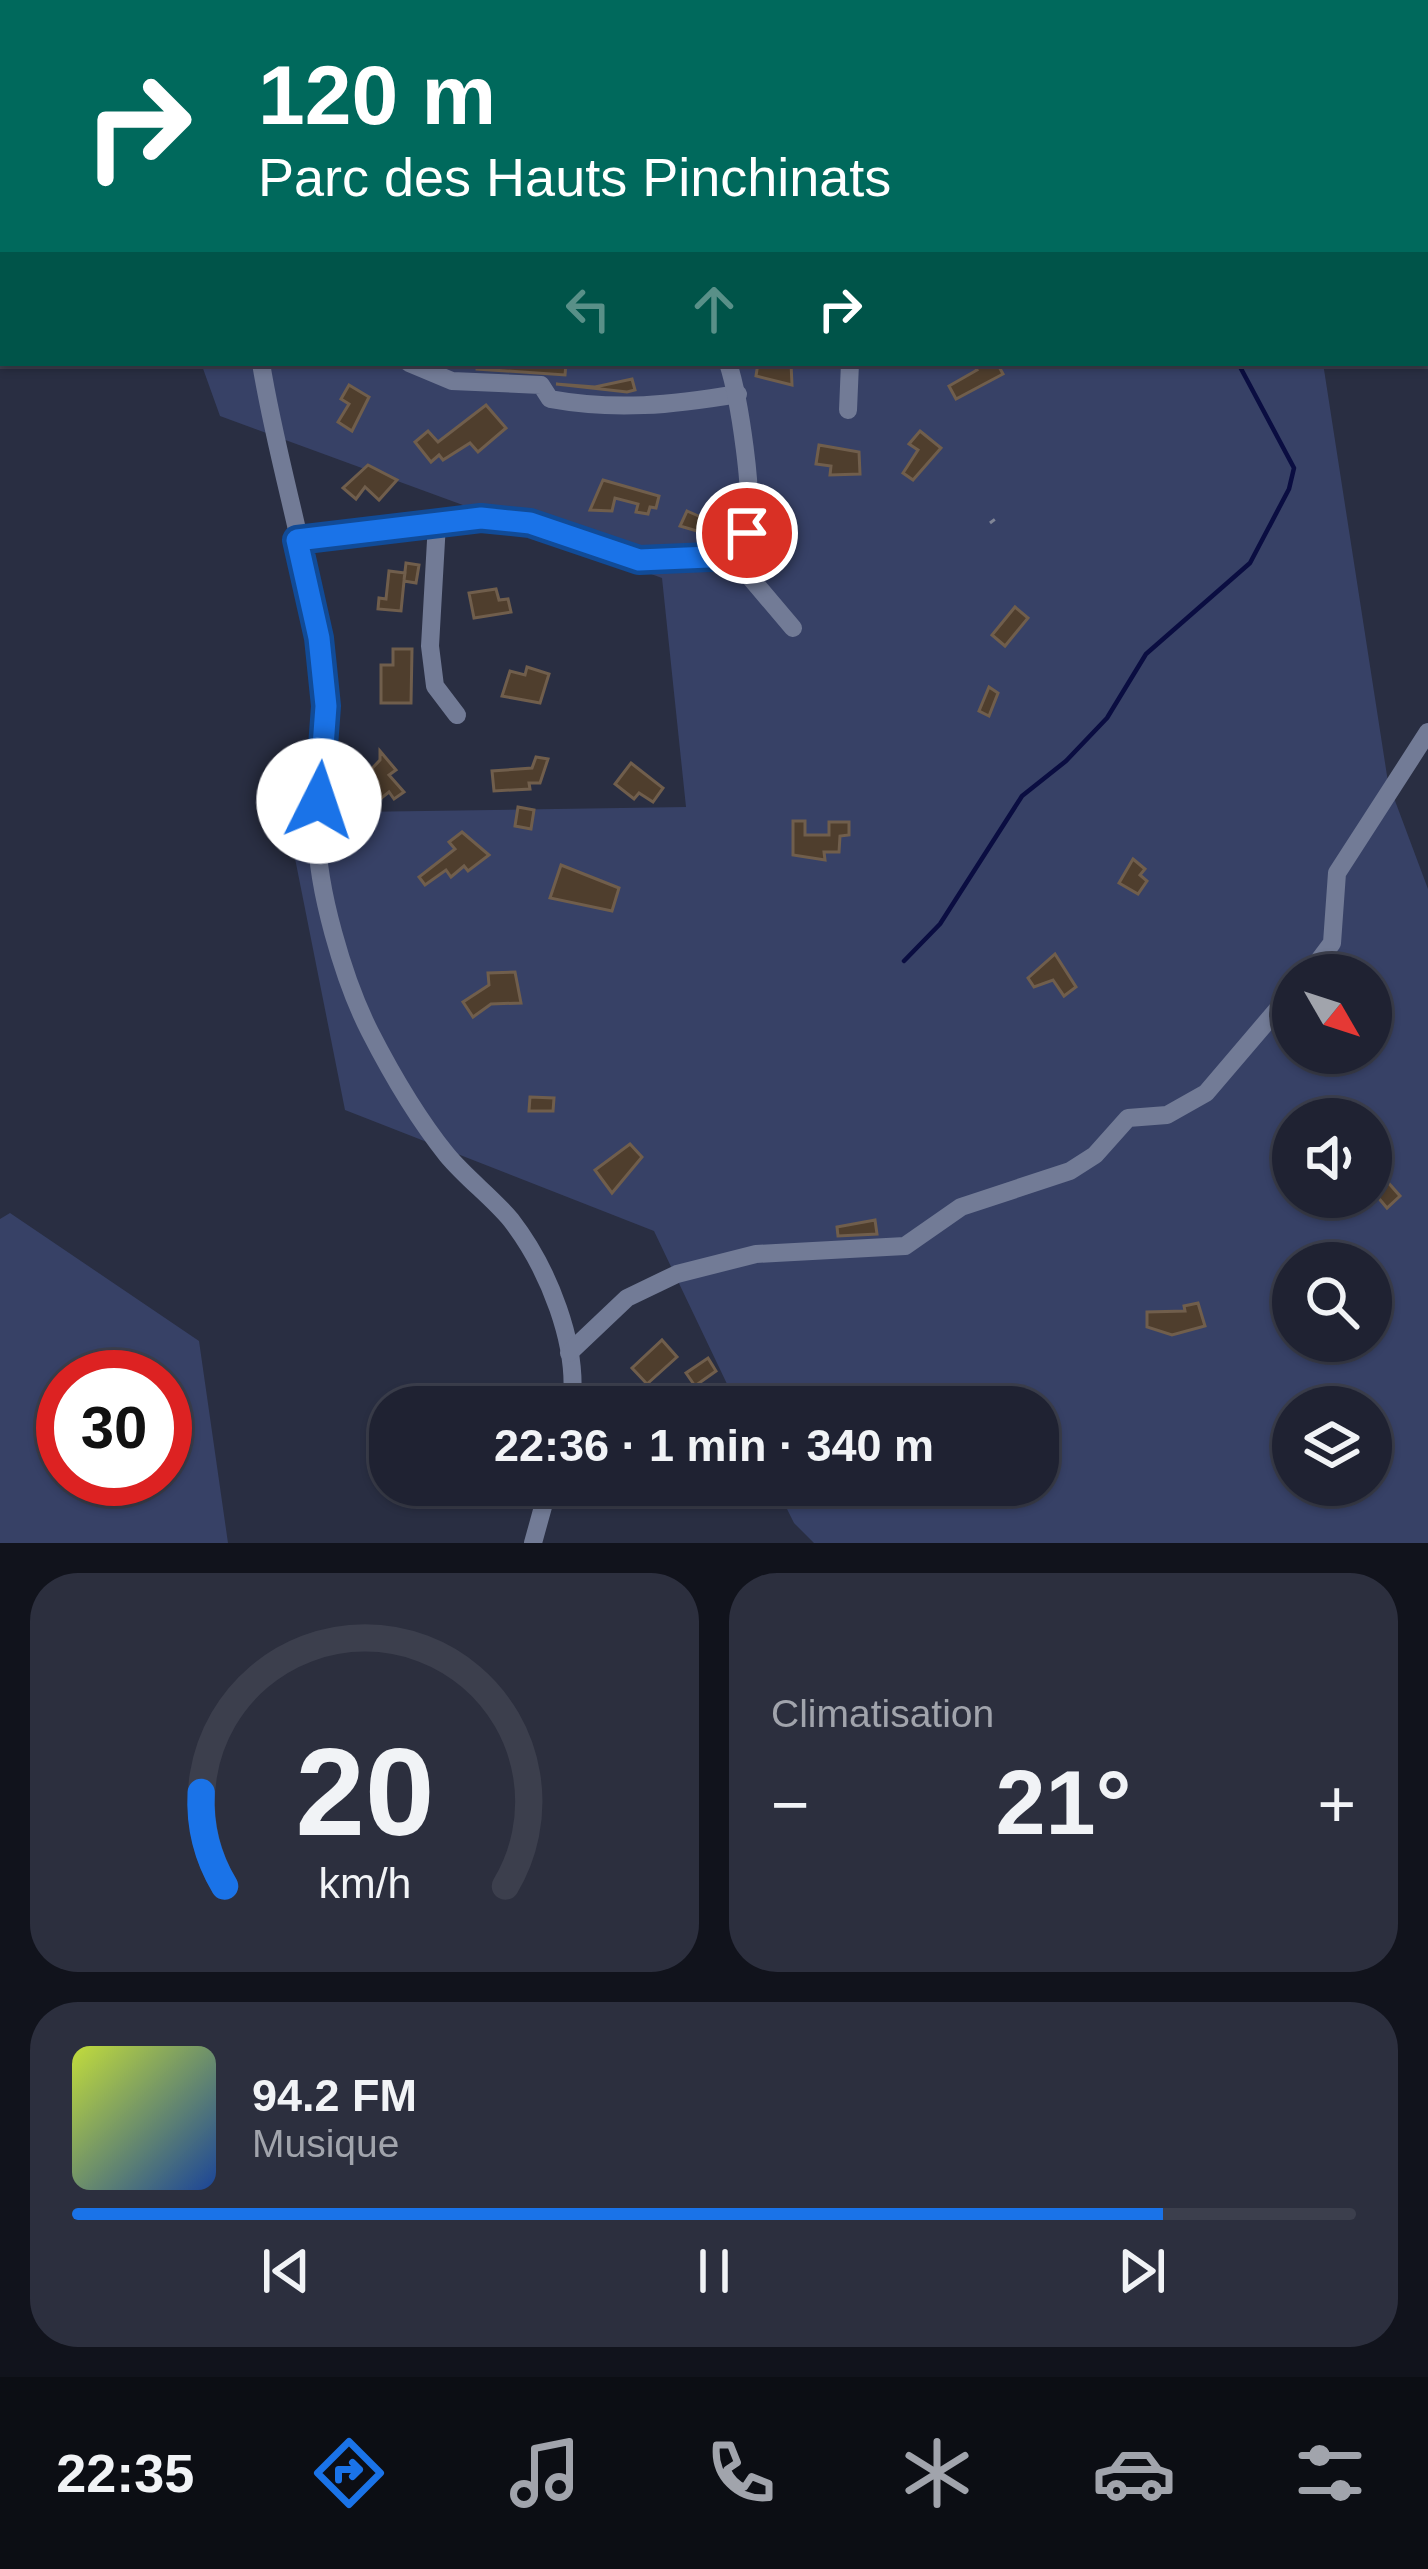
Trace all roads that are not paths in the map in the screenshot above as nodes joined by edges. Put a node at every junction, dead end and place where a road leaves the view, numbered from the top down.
1 (262, 366) edge
2 (416, 366) edge
3 (729, 366) edge
4 (850, 366) edge
5 (738, 394) junction
6 (848, 410) dead end
7 (437, 523) junction
8 (297, 540) junction
9 (733, 556) junction
10 (793, 628) dead end
11 (458, 715) dead end
12 (1428, 732) edge
13 (1324, 954) edge
14 (1272, 1016) edge
15 (569, 1353) junction
16 (570, 1386) edge
17 (543, 1506) edge
18 (533, 1543) edge

1 - 8 street
2 - 5 street
3 - 5 street
4 - 6 street
5 - 9 street
7 - 8 street
7 - 9 street
7 - 11 street
8 - 15 street
9 - 10 street
12 - 13 street
14 - 15 street
15 - 16 street
17 - 18 street

